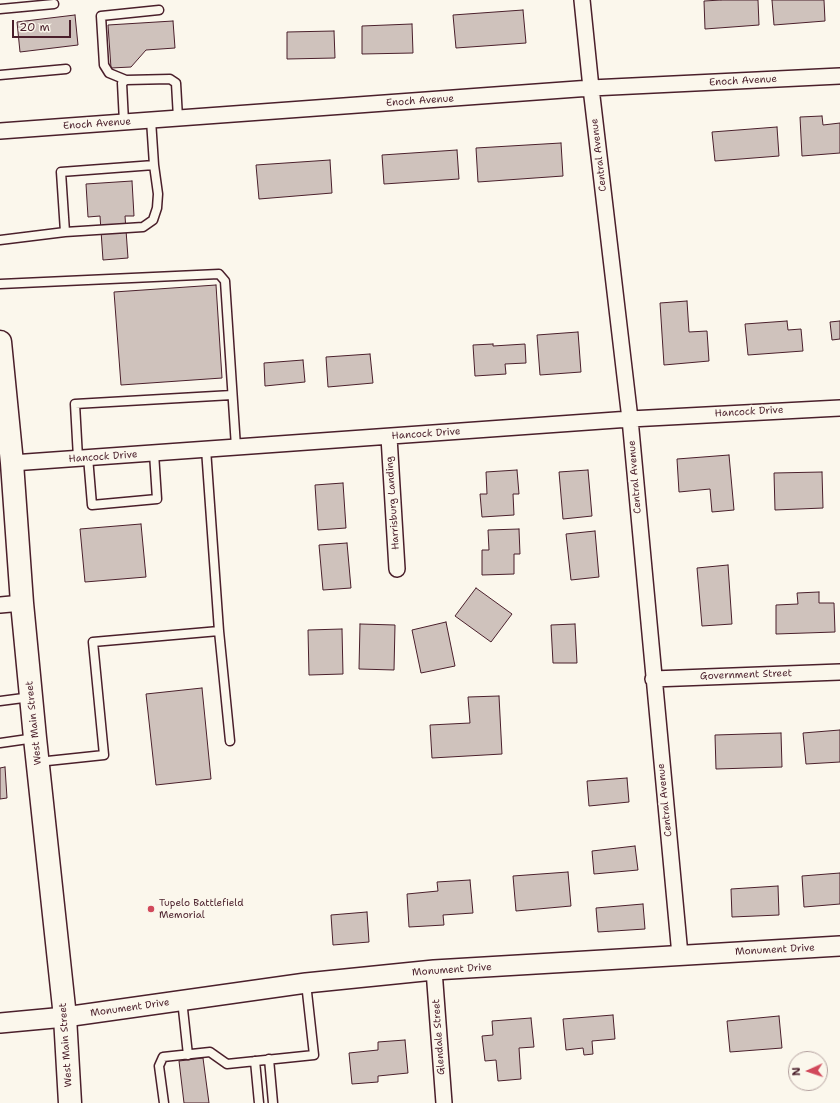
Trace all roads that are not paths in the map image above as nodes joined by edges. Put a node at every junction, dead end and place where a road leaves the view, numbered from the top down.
1 (582, 0) edge
2 (54, 4) dead end
3 (0, 9) edge
4 (159, 10) dead end
5 (66, 69) dead end
6 (0, 75) edge
7 (840, 76) edge
8 (126, 80) junction
9 (591, 88) junction
10 (178, 118) junction
11 (151, 120) junction
12 (124, 122) junction
13 (0, 131) edge
14 (154, 165) junction
15 (65, 232) junction
16 (0, 240) edge
17 (0, 284) edge
18 (0, 342) edge
19 (232, 395) junction
20 (840, 408) edge
21 (630, 419) junction
22 (389, 437) junction
23 (236, 447) junction
24 (206, 449) junction
25 (154, 453) junction
26 (83, 458) junction
27 (12, 463) junction
28 (397, 569) dead end
29 (22, 603) junction
30 (0, 605) edge
31 (219, 631) junction
32 (840, 672) edge
33 (653, 679) junction
34 (31, 697) junction
35 (0, 701) edge
36 (35, 738) junction
37 (230, 741) dead end
38 (0, 743) edge
39 (38, 762) junction
40 (840, 946) edge
41 (680, 955) junction
42 (434, 970) junction
43 (306, 983) junction
44 (182, 1000) junction
45 (66, 1017) junction
46 (0, 1023) edge
47 (188, 1055) junction
48 (269, 1059) junction
49 (255, 1061) junction
50 (70, 1103) edge
51 (164, 1103) edge
52 (259, 1103) edge
53 (273, 1103) edge
54 (444, 1103) edge

1 - 9 street, Central Avenue
2 - 3 lane
4 - 8 lane
5 - 6 lane
7 - 9 street, Enoch Avenue
8 - 10 lane
8 - 12 lane
9 - 10 street, Enoch Avenue
9 - 21 street, Central Avenue
10 - 11 street, Enoch Avenue
11 - 12 street, Enoch Avenue
11 - 14 lane
12 - 13 street, Enoch Avenue
14 - 15 lane
14 - 15 lane
15 - 16 lane
17 - 19 lane
18 - 27 main road, West Main Street
19 - 23 lane
19 - 26 lane
20 - 21 street, Hancock Drive
21 - 22 street, Hancock Drive
21 - 33 street, Central Avenue
22 - 23 street, Hancock Drive
22 - 28 street, Harrisburg Landing
23 - 24 street, Hancock Drive
24 - 25 street, Hancock Drive
24 - 31 lane
25 - 26 street, Hancock Drive
25 - 26 lane
26 - 27 street, Hancock Drive
27 - 29 main road, West Main Street
29 - 30 street
29 - 34 main road, West Main Street
31 - 37 lane
31 - 39 lane
32 - 33 street, Government Street
33 - 41 street, Central Avenue
34 - 35 lane
34 - 36 main road, West Main Street
36 - 38 lane
36 - 39 main road, West Main Street
39 - 45 main road, West Main Street
40 - 41 street, Monument Drive
41 - 42 street, Monument Drive
42 - 43 street, Monument Drive
42 - 54 street, Glendale Street
43 - 44 street, Monument Drive
43 - 48 lane
44 - 45 street, Monument Drive
44 - 47 lane
45 - 46 street, Monument Drive
45 - 50 main road, West Main Street
47 - 49 lane
47 - 51 lane
48 - 49 lane
48 - 53 lane
49 - 52 lane

